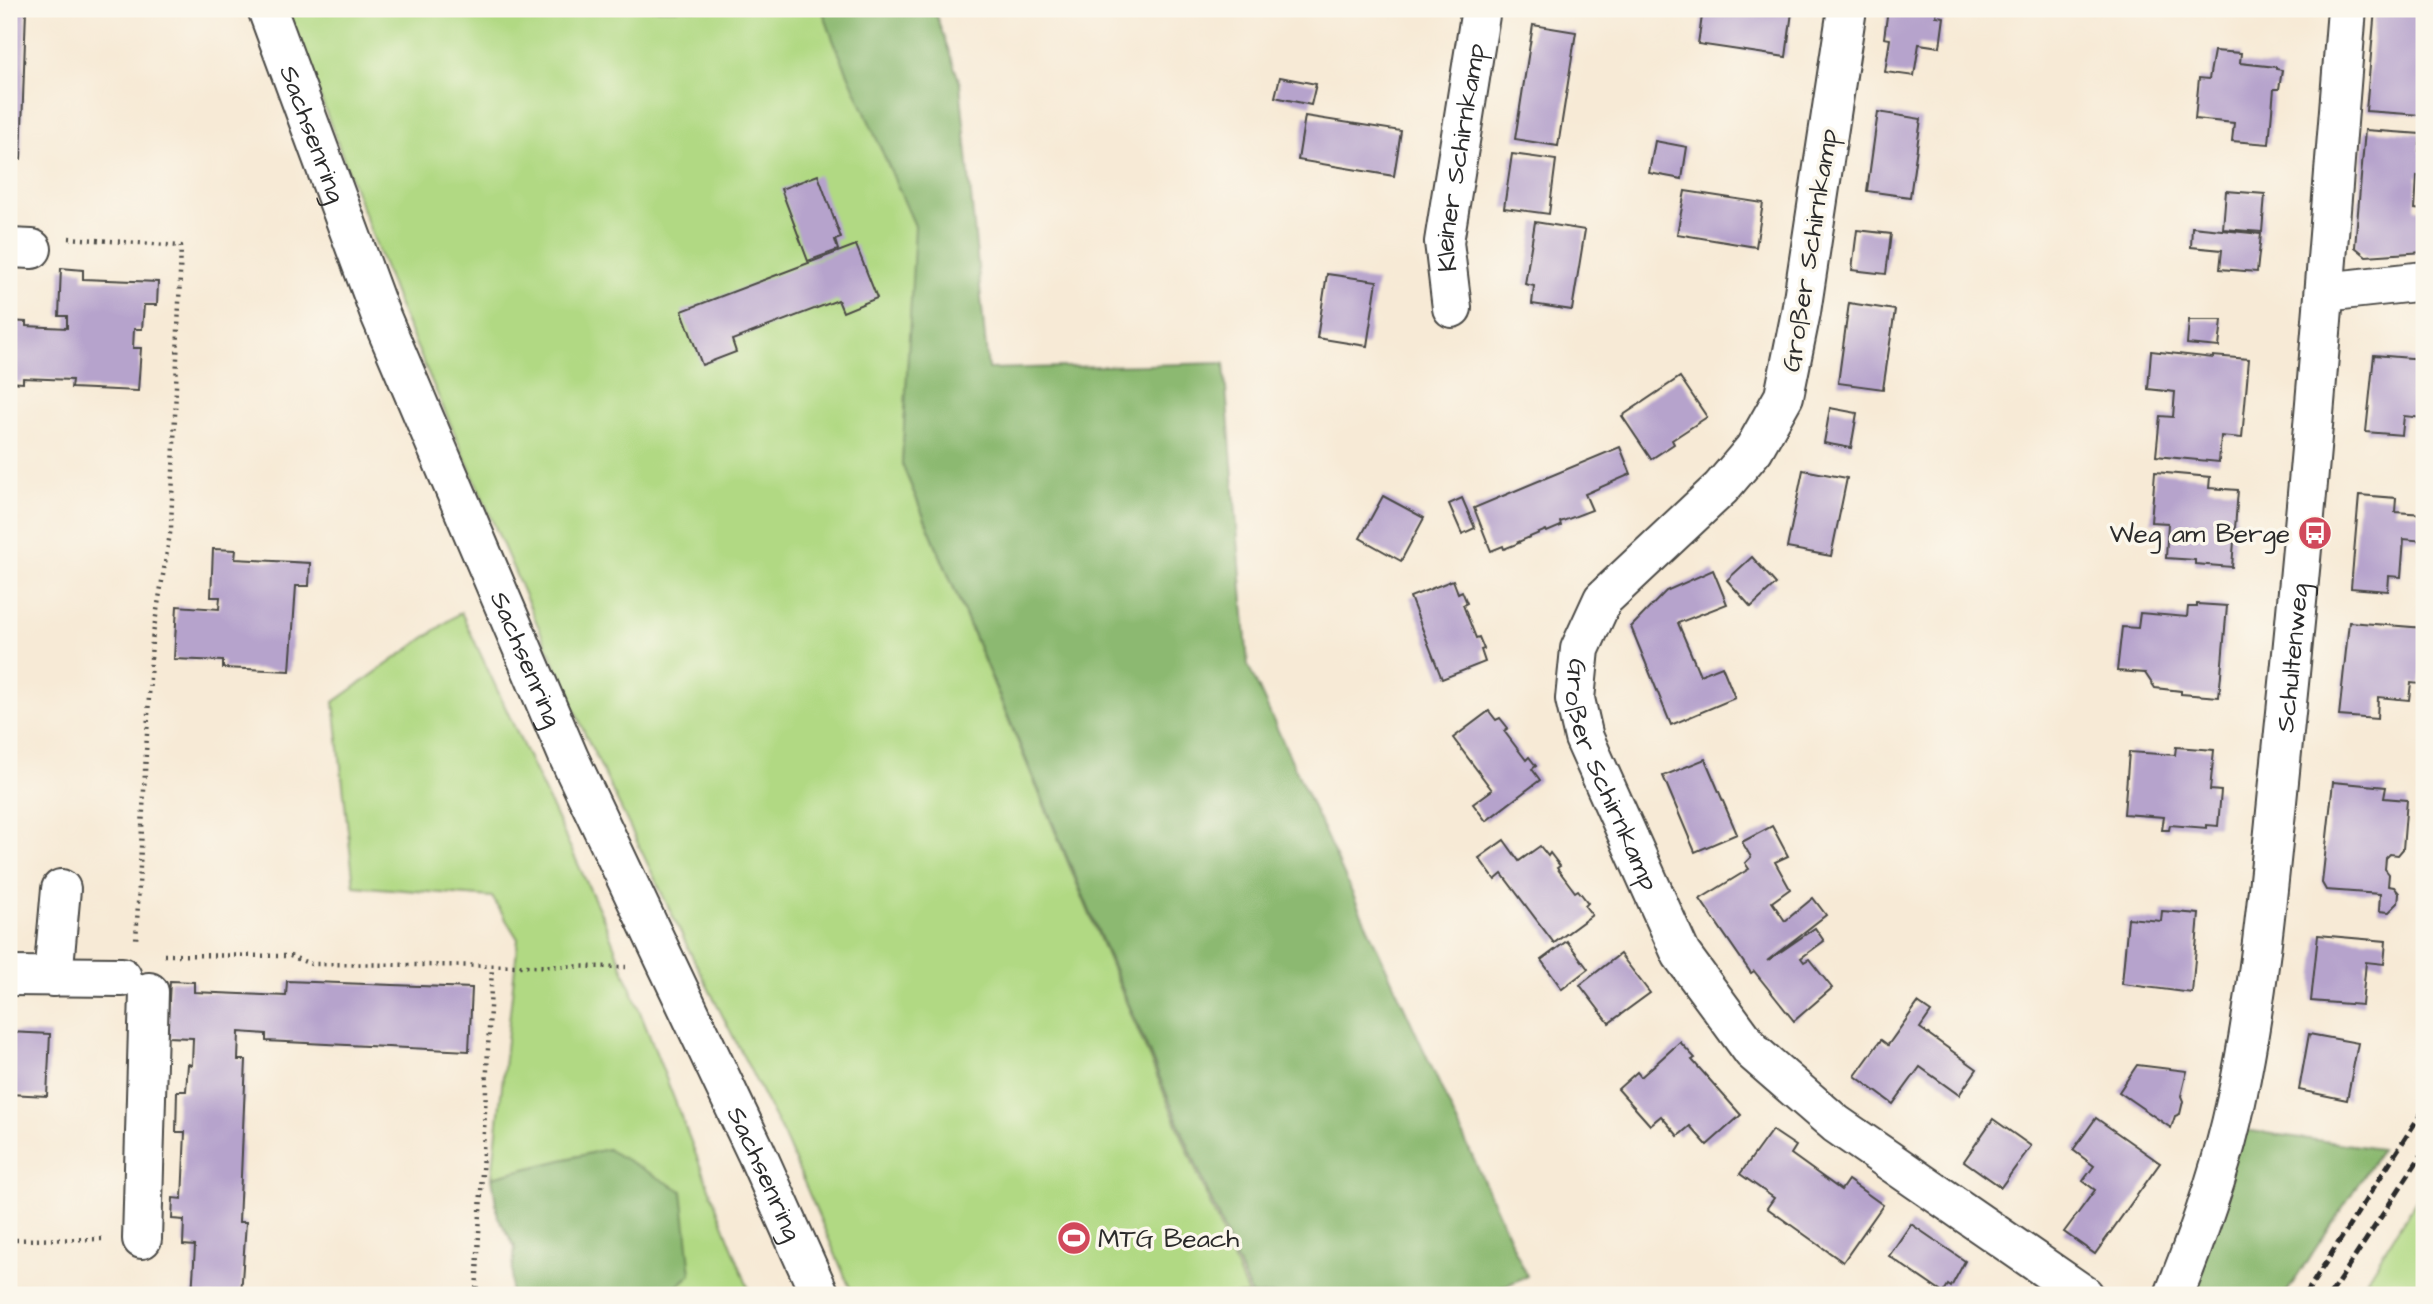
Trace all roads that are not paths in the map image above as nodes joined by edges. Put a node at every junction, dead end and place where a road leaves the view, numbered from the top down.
1 (267, 9) edge
2 (1481, 9) edge
3 (1847, 9) edge
4 (2347, 9) edge
5 (2424, 281) edge
6 (2325, 292) junction
7 (1452, 308) dead end
8 (61, 889) dead end
9 (9, 976) edge
10 (53, 977) junction
11 (142, 1239) road end
12 (820, 1295) edge
13 (2084, 1295) edge
14 (2174, 1295) edge

1 - 12 street, Sachsenring
2 - 7 street, Kleiner Schirnkamp
3 - 13 street, Großer Schirnkamp
4 - 6 street, Schultenweg
5 - 6 street
6 - 14 street, Schultenweg
8 - 10 street
9 - 10 street
10 - 11 street

